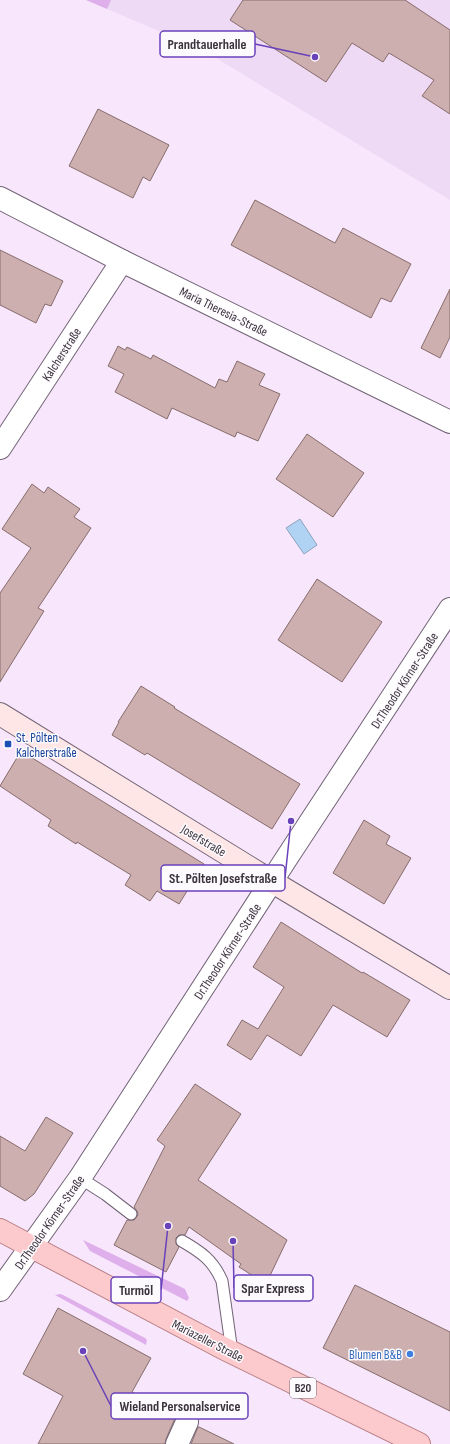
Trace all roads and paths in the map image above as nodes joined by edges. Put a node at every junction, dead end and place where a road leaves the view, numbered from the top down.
1 (0, 198) edge
2 (122, 261) junction
3 (450, 422) edge
4 (0, 448) edge
5 (450, 609) edge
6 (0, 714) edge
7 (271, 882) junction
8 (450, 988) edge
9 (80, 1178) junction
10 (131, 1214) dead end
11 (0, 1230) edge
12 (182, 1241) dead end
13 (32, 1247) junction
14 (0, 1290) edge
15 (232, 1352) junction
16 (187, 1422) dead end
17 (177, 1444) edge
18 (419, 1444) edge

1 - 2 street, Maria Theresia-Straße
2 - 3 street, Maria Theresia-Straße
2 - 4 street, Kalcherstraße
5 - 7 street, Dr.Theodor Körner-Straße
6 - 7 street, Josefstraße
7 - 8 street, Josefstraße
7 - 9 street, Dr.Theodor Körner-Straße
9 - 10 lane
9 - 13 street, Dr.Theodor Körner-Straße
11 - 13 main road, Mariazeller Straße / B20
12 - 15 lane
13 - 14 street, Dr.Theodor Körner-Straße
13 - 15 main road, Mariazeller Straße / B20
15 - 18 main road, Mariazeller Straße / B20
16 - 17 street

